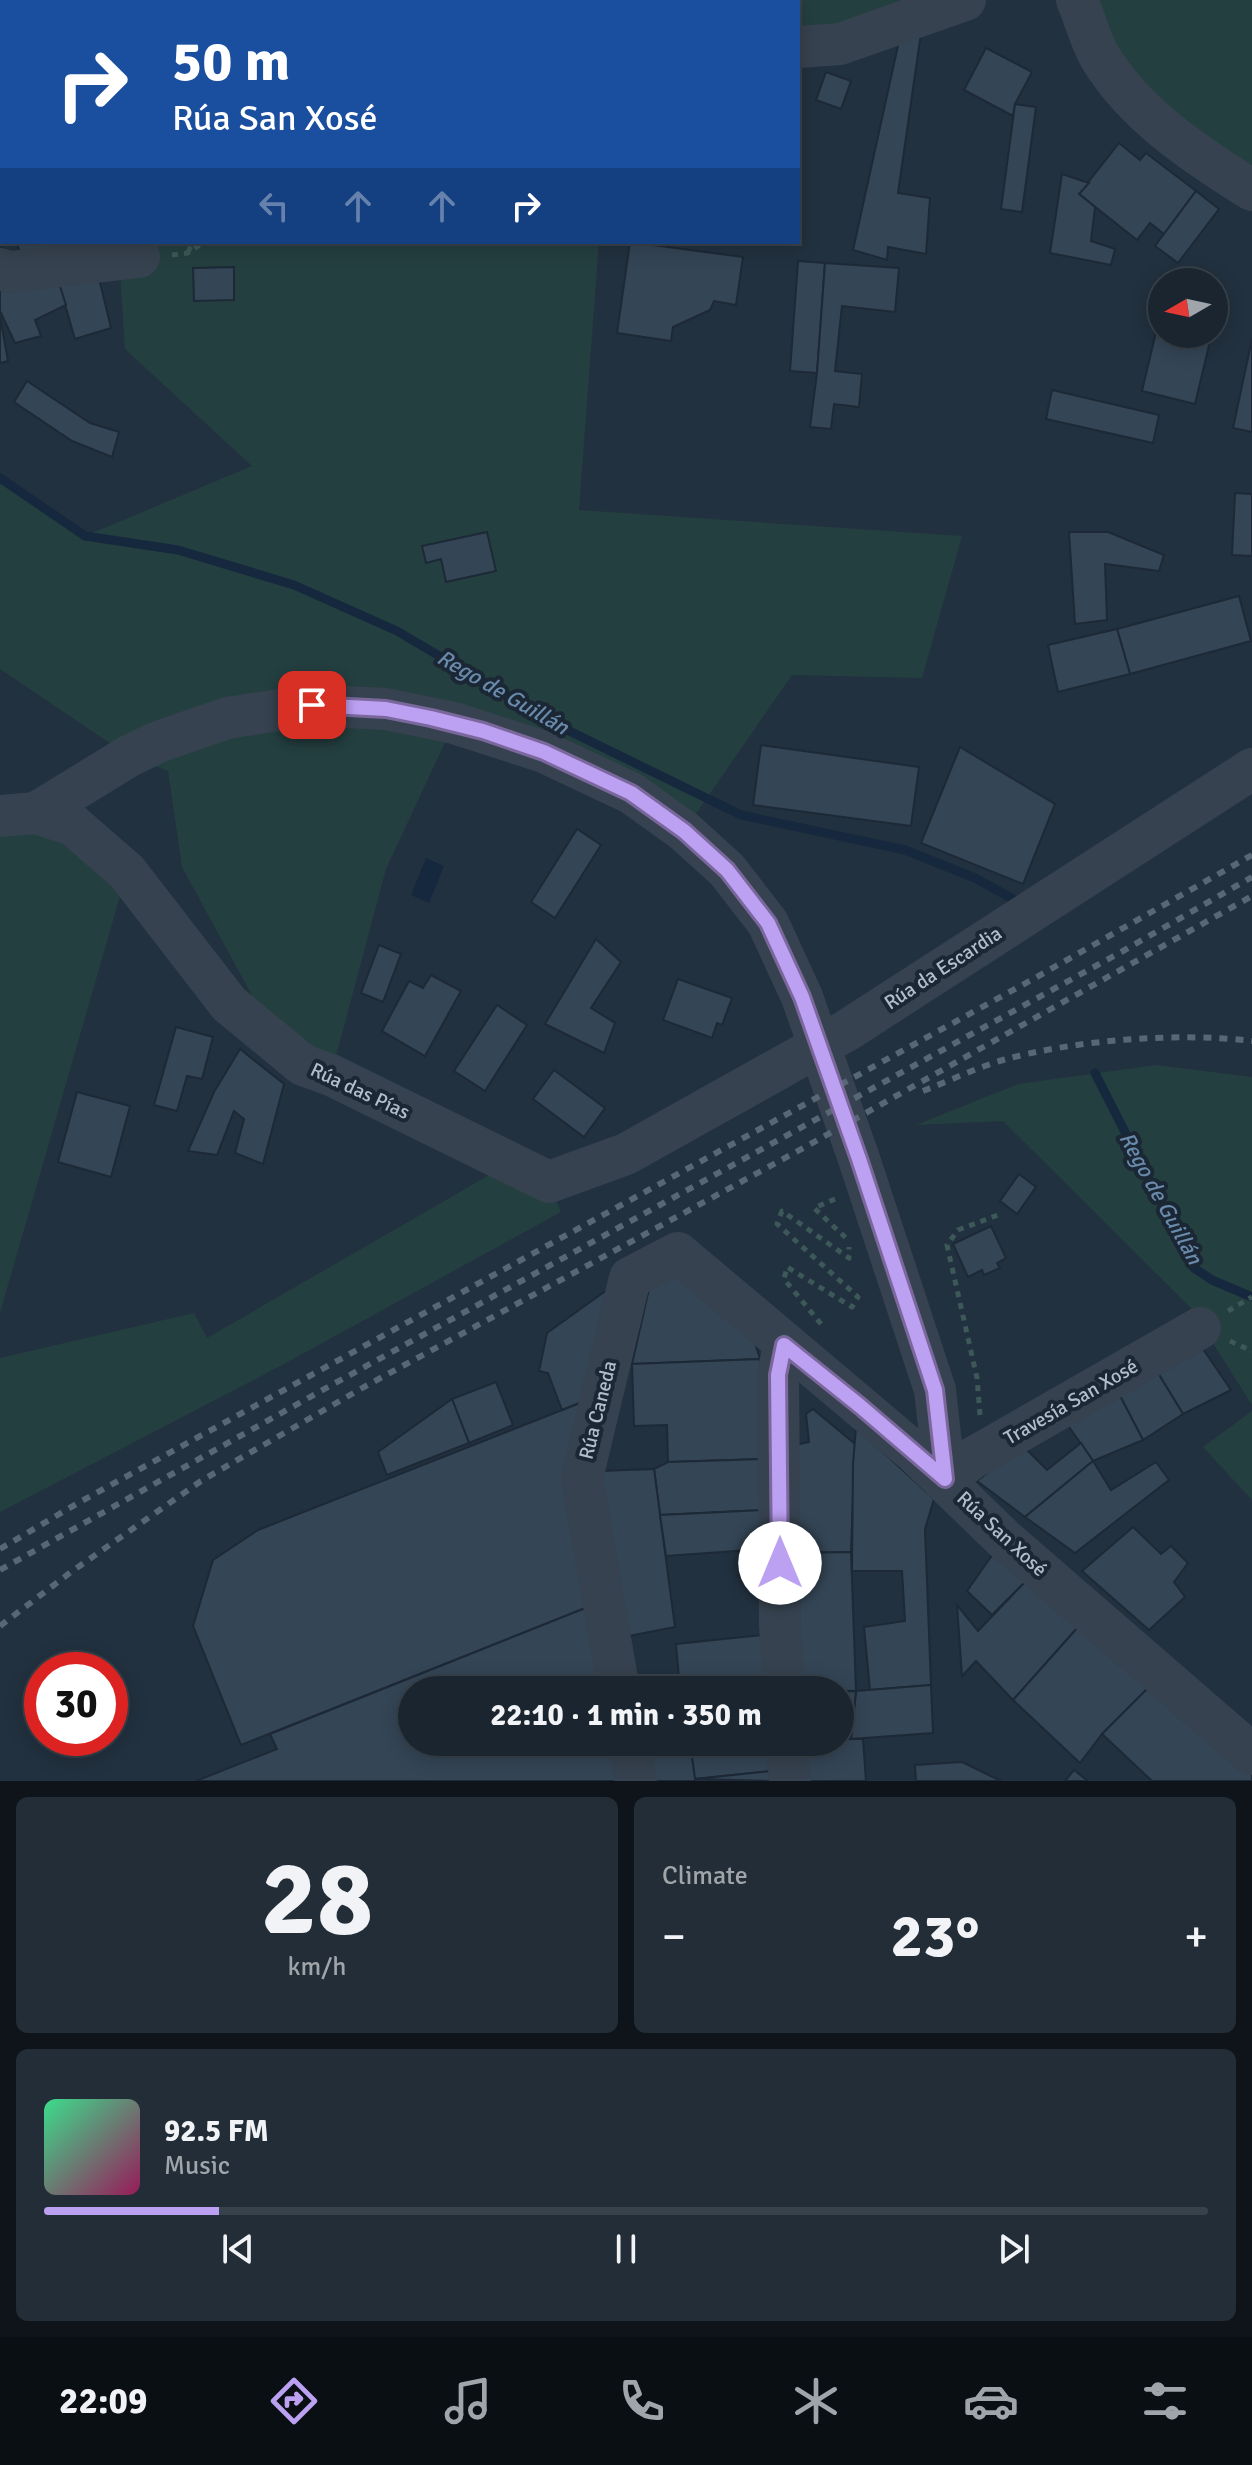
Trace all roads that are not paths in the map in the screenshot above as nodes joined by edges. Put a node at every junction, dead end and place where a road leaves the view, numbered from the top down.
1 (965, 0) edge
2 (1077, 0) edge
3 (800, 47) edge
4 (1252, 190) edge
5 (139, 257) dead end
6 (0, 269) edge
7 (1252, 769) edge
8 (18, 815) edge
9 (626, 1154) joint
10 (678, 1253) joint
11 (1200, 1328) dead end
12 (784, 1345) junction
13 (958, 1469) junction
14 (617, 1676) edge
15 (783, 1676) edge
16 (1252, 1754) edge
17 (632, 1756) edge
18 (788, 1756) edge
19 (636, 1781) edge
20 (790, 1781) edge

1 - 3 street
2 - 4 street
5 - 6 street
7 - 9 street, Rúa da Escardia
8 - 9 street, Rúa das Pías
8 - 13 street
10 - 12 street, Rúa San Xosé
10 - 14 street, Rúa Caneda
11 - 13 street, Travesía San Xosé
12 - 13 street, Rúa San Xosé
12 - 15 street
13 - 16 street, Rúa San Xosé
17 - 19 street
18 - 20 street

